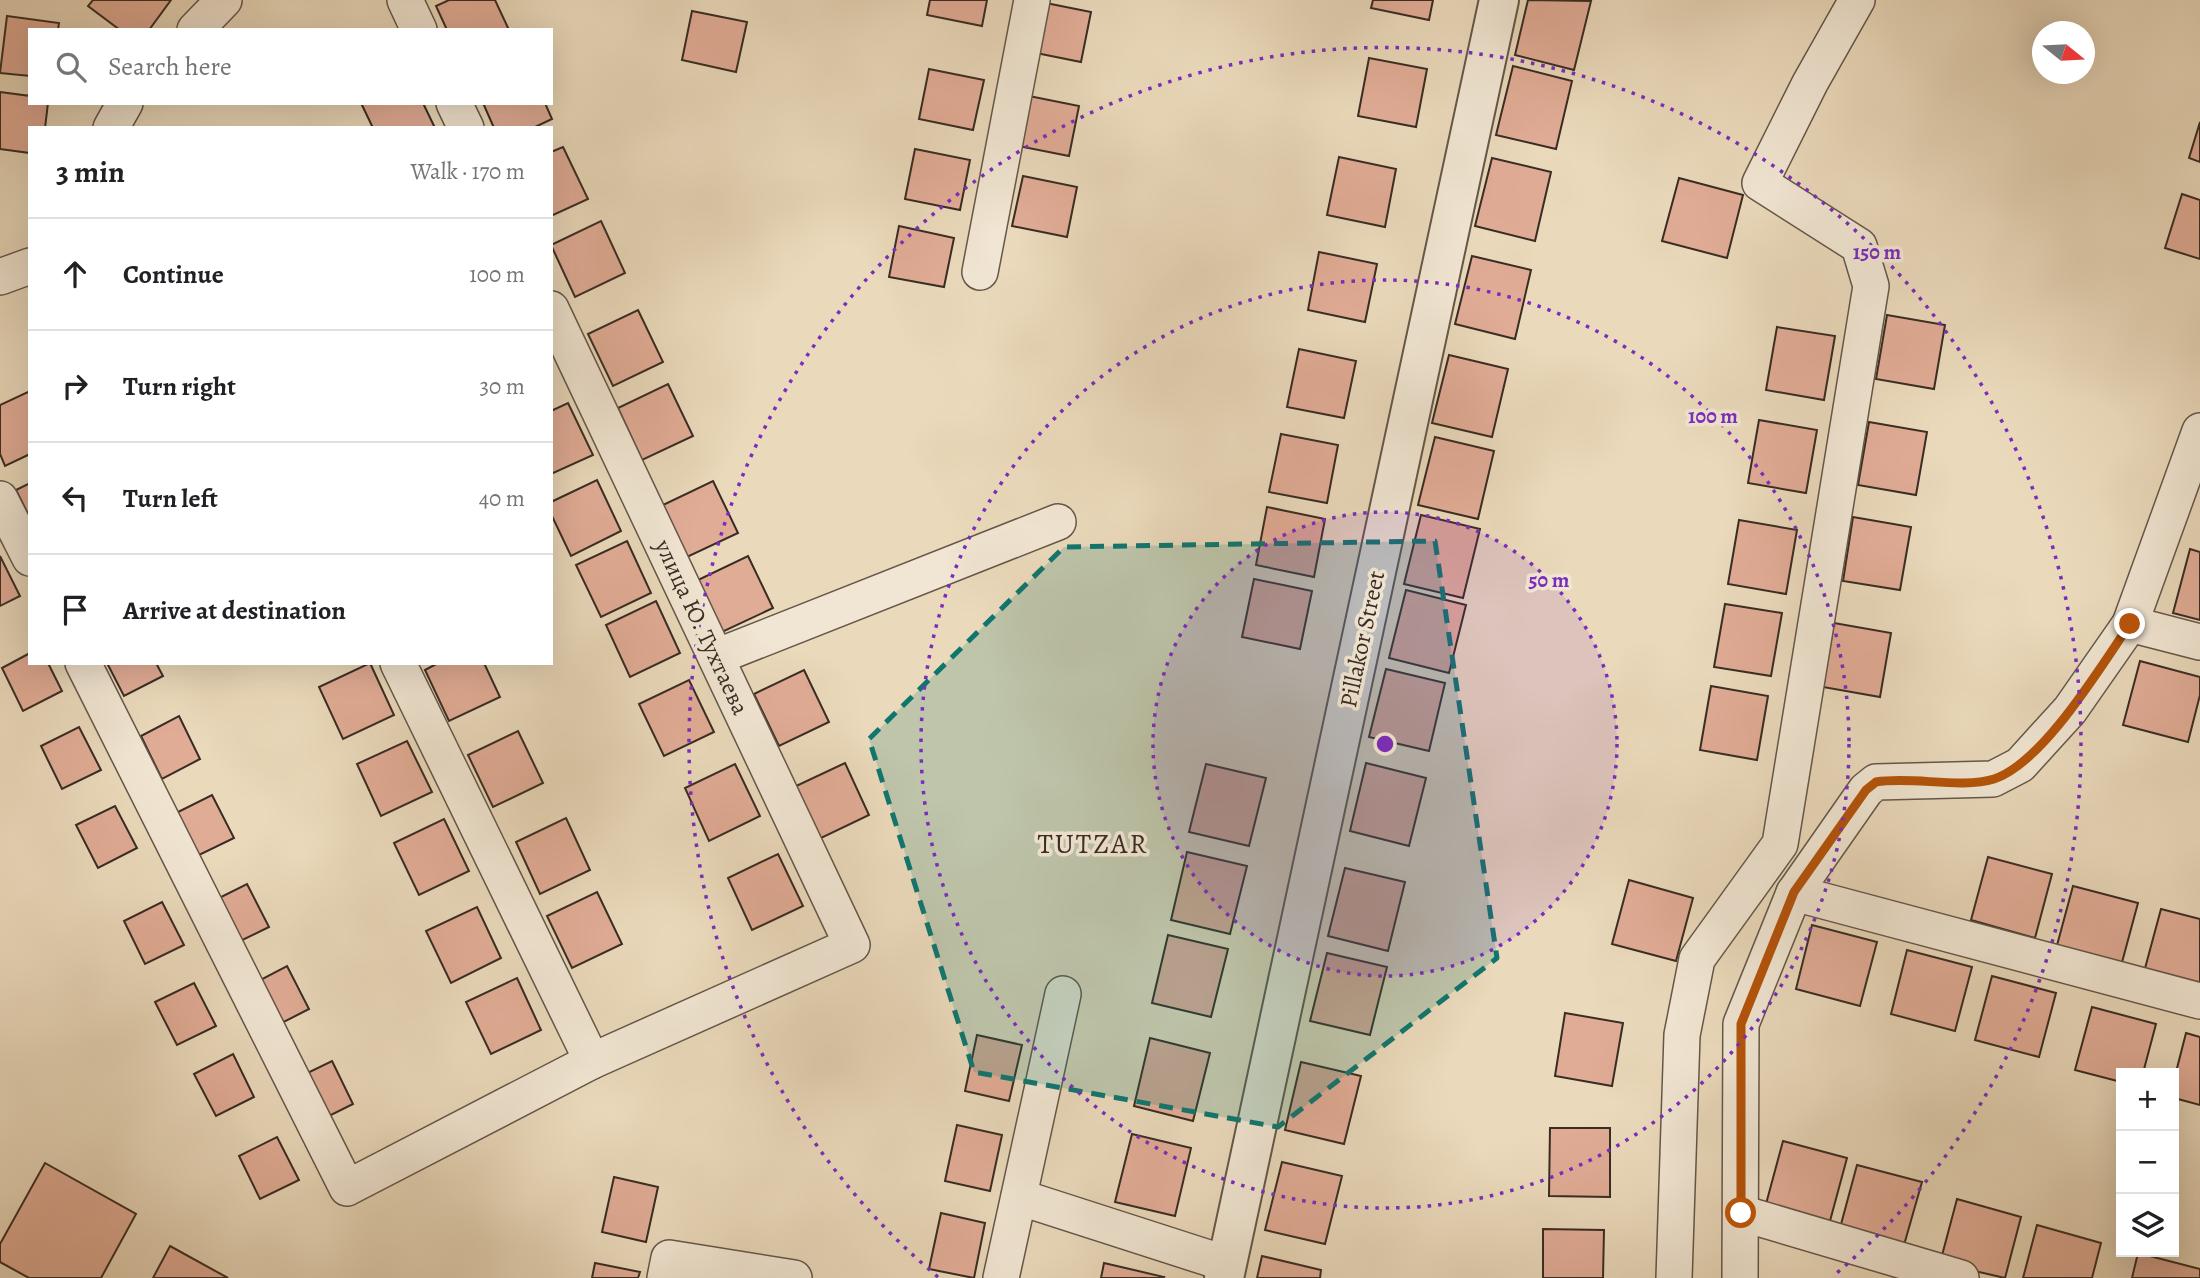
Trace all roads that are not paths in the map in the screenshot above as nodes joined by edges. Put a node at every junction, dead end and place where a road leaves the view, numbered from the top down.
1 (223, 0) edge
2 (405, 0) edge
3 (1032, 0) edge
4 (1499, 0) edge
5 (1857, 0) edge
6 (197, 28) edge
7 (418, 28) edge
8 (124, 105) edge
9 (126, 105) edge
10 (455, 105) edge
11 (112, 126) edge
12 (136, 126) edge
13 (465, 126) edge
14 (28, 267) edge
15 (980, 272) dead end
16 (0, 277) edge
17 (553, 313) edge
18 (2200, 431) edge
19 (0, 499) edge
20 (1058, 522) dead end
21 (28, 554) edge
22 (2130, 624) junction
23 (2200, 642) edge
24 (716, 657) junction
25 (84, 665) edge
26 (399, 665) edge
27 (1794, 892) junction
28 (1063, 994) dead end
29 (2200, 1001) edge
30 (592, 1061) junction
31 (1019, 1197) junction
32 (1741, 1213) junction
33 (1225, 1271) edge
34 (665, 1278) edge
35 (794, 1278) edge
36 (1001, 1278) edge
37 (1674, 1278) edge
38 (1740, 1278) edge
39 (1961, 1278) edge

1 - 6 street
2 - 7 street
3 - 15 street
4 - 33 street, Pillakor Street
5 - 37 street
8 - 11 street
9 - 12 street
10 - 13 street
14 - 16 street
17 - 24 street, улица Ю. Тухтаева
18 - 22 street
19 - 21 street
20 - 24 street
22 - 23 street
22 - 27 street
24 - 30 street, улица Ю. Тухтаева
25 - 30 street
26 - 30 street
27 - 29 street
27 - 32 street
28 - 31 street
31 - 33 street
31 - 36 street
32 - 38 street
32 - 39 street
34 - 35 street

